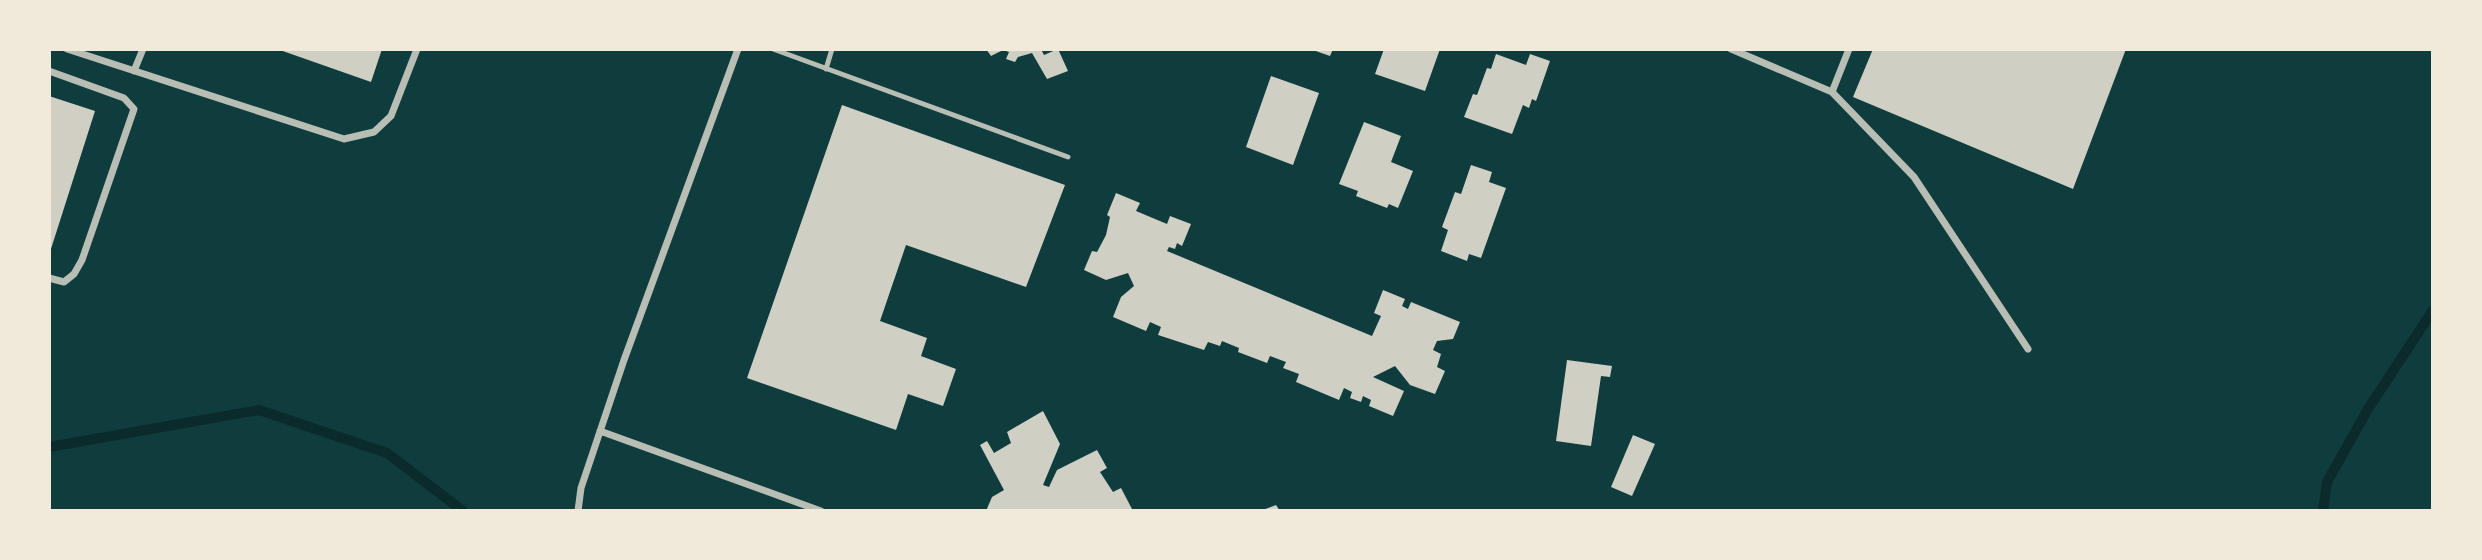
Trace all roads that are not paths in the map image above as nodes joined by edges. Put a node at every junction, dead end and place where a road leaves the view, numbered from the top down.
1 (67, 49) edge
2 (143, 49) edge
3 (417, 49) edge
4 (738, 49) edge
5 (773, 49) edge
6 (832, 49) edge
7 (1731, 49) edge
8 (1849, 49) edge
9 (89, 52) edge
10 (826, 69) junction
11 (49, 71) edge
12 (134, 71) junction
13 (1832, 92) junction
14 (1068, 157) dead end
15 (49, 278) edge
16 (2028, 349) dead end
17 (600, 431) junction
18 (578, 511) edge
19 (821, 511) edge

1 - 9 street
2 - 12 street
3 - 12 street
4 - 17 street
5 - 10 lane
6 - 10 lane
7 - 13 street
8 - 13 street
9 - 12 street
10 - 14 lane
11 - 15 street
13 - 16 street
17 - 18 street
17 - 19 street

